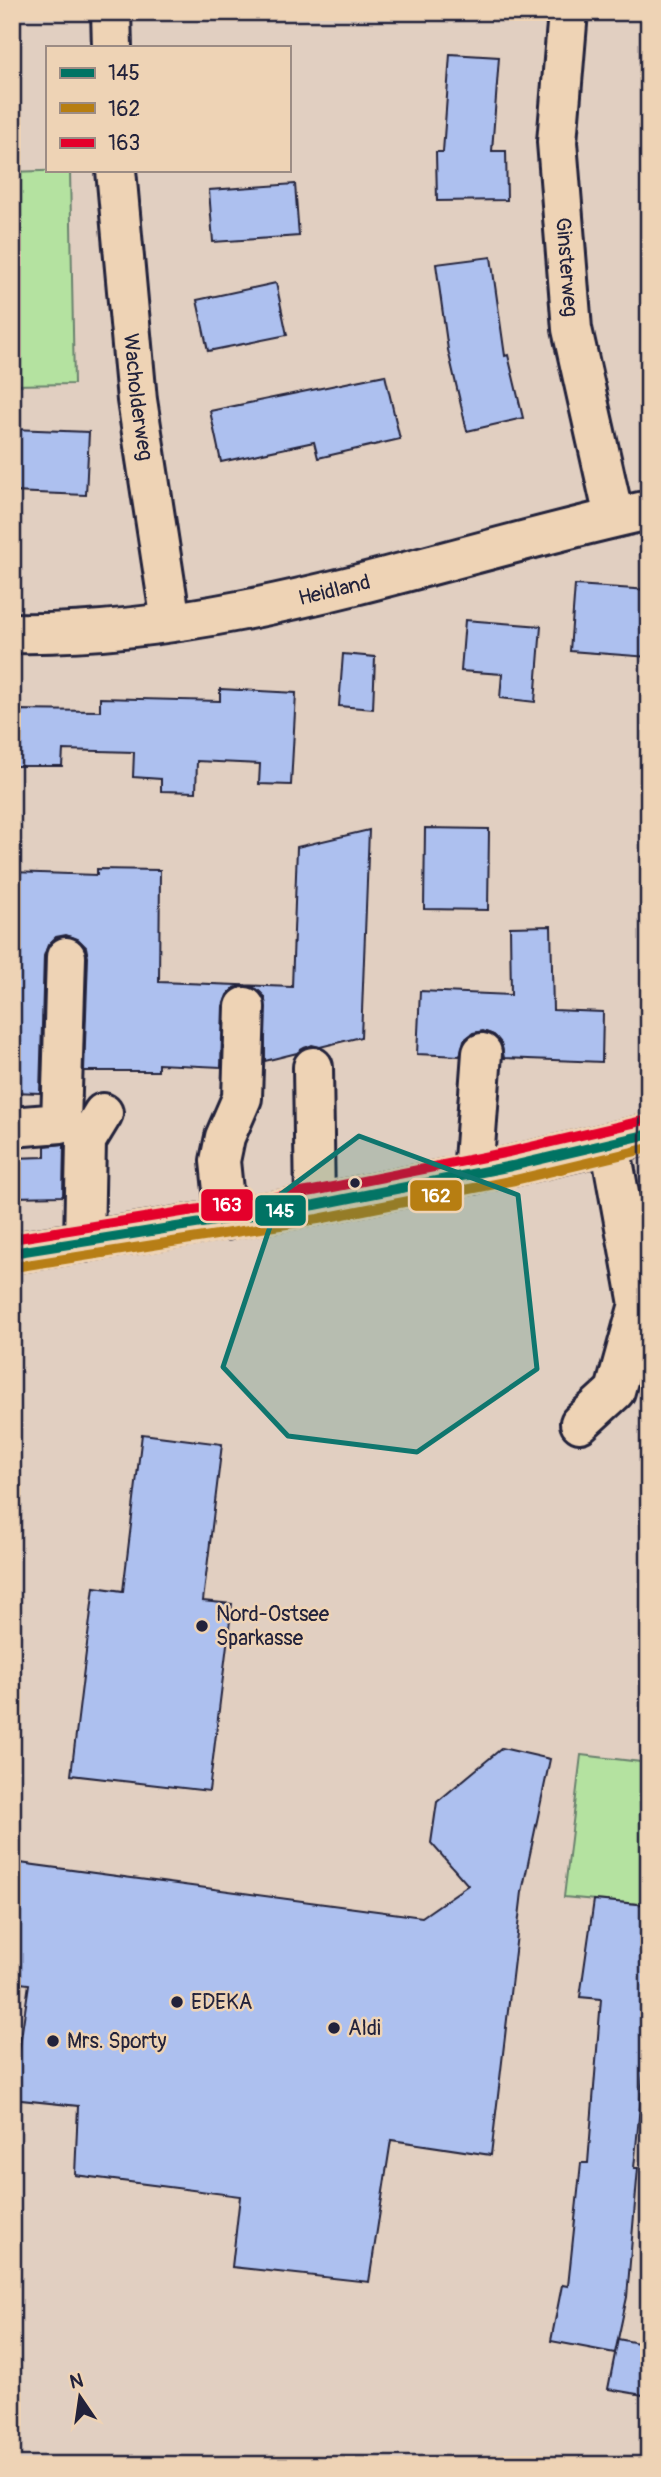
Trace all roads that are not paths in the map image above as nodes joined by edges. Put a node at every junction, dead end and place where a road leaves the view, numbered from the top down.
1 (111, 12) edge
2 (568, 12) edge
3 (112, 46) edge
4 (116, 172) edge
5 (631, 514) edge
6 (172, 622) junction
7 (12, 633) edge
8 (66, 957) dead end
9 (245, 1007) dead end
10 (482, 1053) dead end
11 (313, 1068) dead end
12 (103, 1113) dead end
13 (12, 1127) edge
14 (649, 1134) edge
15 (610, 1144) junction
16 (473, 1174) junction
17 (315, 1205) junction
18 (226, 1220) junction
19 (84, 1242) junction
20 (12, 1253) edge
21 (580, 1423) dead end

1 - 3 street
2 - 5 street, Ginsterweg
4 - 6 street, Wacholderweg
5 - 6 street, Heidland
6 - 7 street, Heidland
8 - 13 street
9 - 18 street
10 - 16 street
11 - 17 street
12 - 19 street
14 - 15 street
15 - 16 street
15 - 21 street
16 - 17 street
17 - 18 street
18 - 19 street
19 - 20 street

